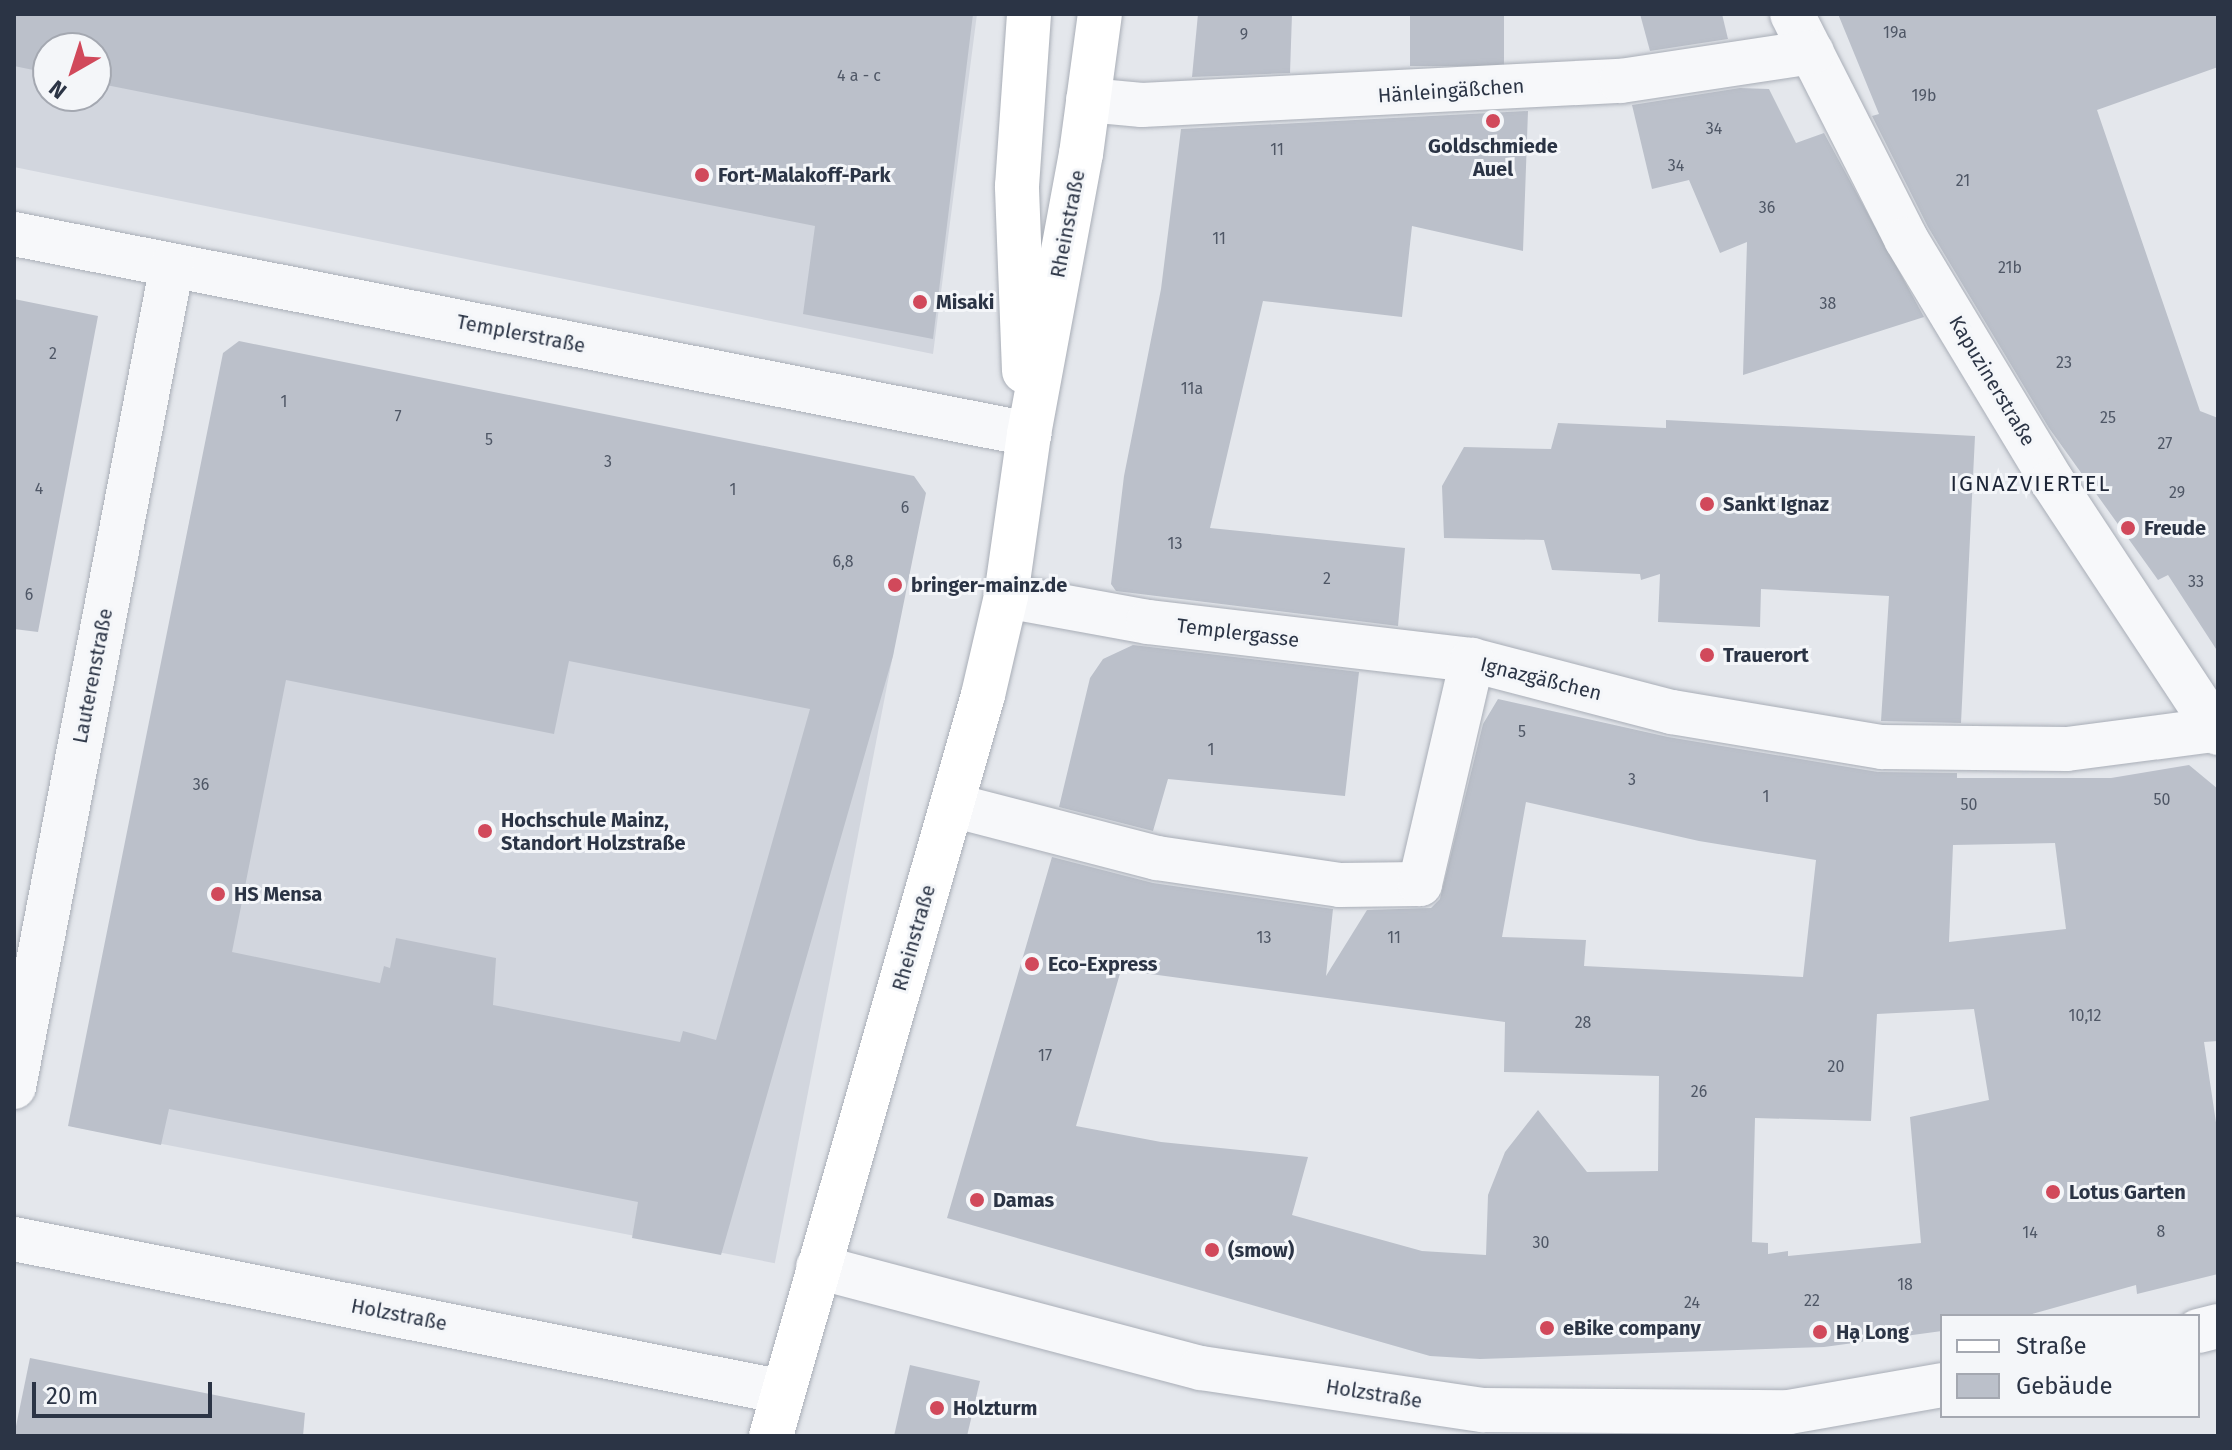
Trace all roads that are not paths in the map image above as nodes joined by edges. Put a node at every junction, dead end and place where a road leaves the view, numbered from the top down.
1 (1029, 14) edge
2 (1100, 14) edge
3 (1792, 14) edge
4 (1812, 52) junction
5 (1088, 100) junction
6 (14, 234) edge
7 (172, 265) junction
8 (1029, 434) junction
9 (1006, 596) junction
10 (1472, 660) junction
11 (2216, 731) edge
12 (952, 805) junction
13 (14, 1087) edge
14 (14, 1239) edge
15 (818, 1267) junction
16 (1940, 1385) edge
17 (783, 1392) junction
18 (771, 1436) edge

1 - 8 main road, Rheinstraße
2 - 5 main road, Rheinstraße
3 - 4 street, Kapuzinerstraße
4 - 5 street, Hänleingäßchen
4 - 11 street, Kapuzinerstraße
5 - 8 main road, Rheinstraße
6 - 7 street, Templerstraße
7 - 8 street, Templerstraße
7 - 13 street, Lauterenstraße
8 - 9 main road, Rheinstraße
9 - 10 street, Templergasse
9 - 12 main road, Rheinstraße
10 - 11 street, Ignazgäßchen
10 - 12 street, Ignazgäßchen
12 - 15 main road, Rheinstraße
14 - 17 street, Holzstraße
15 - 16 street, Holzstraße
15 - 17 main road, Rheinstraße
17 - 18 main road, Rheinstraße

